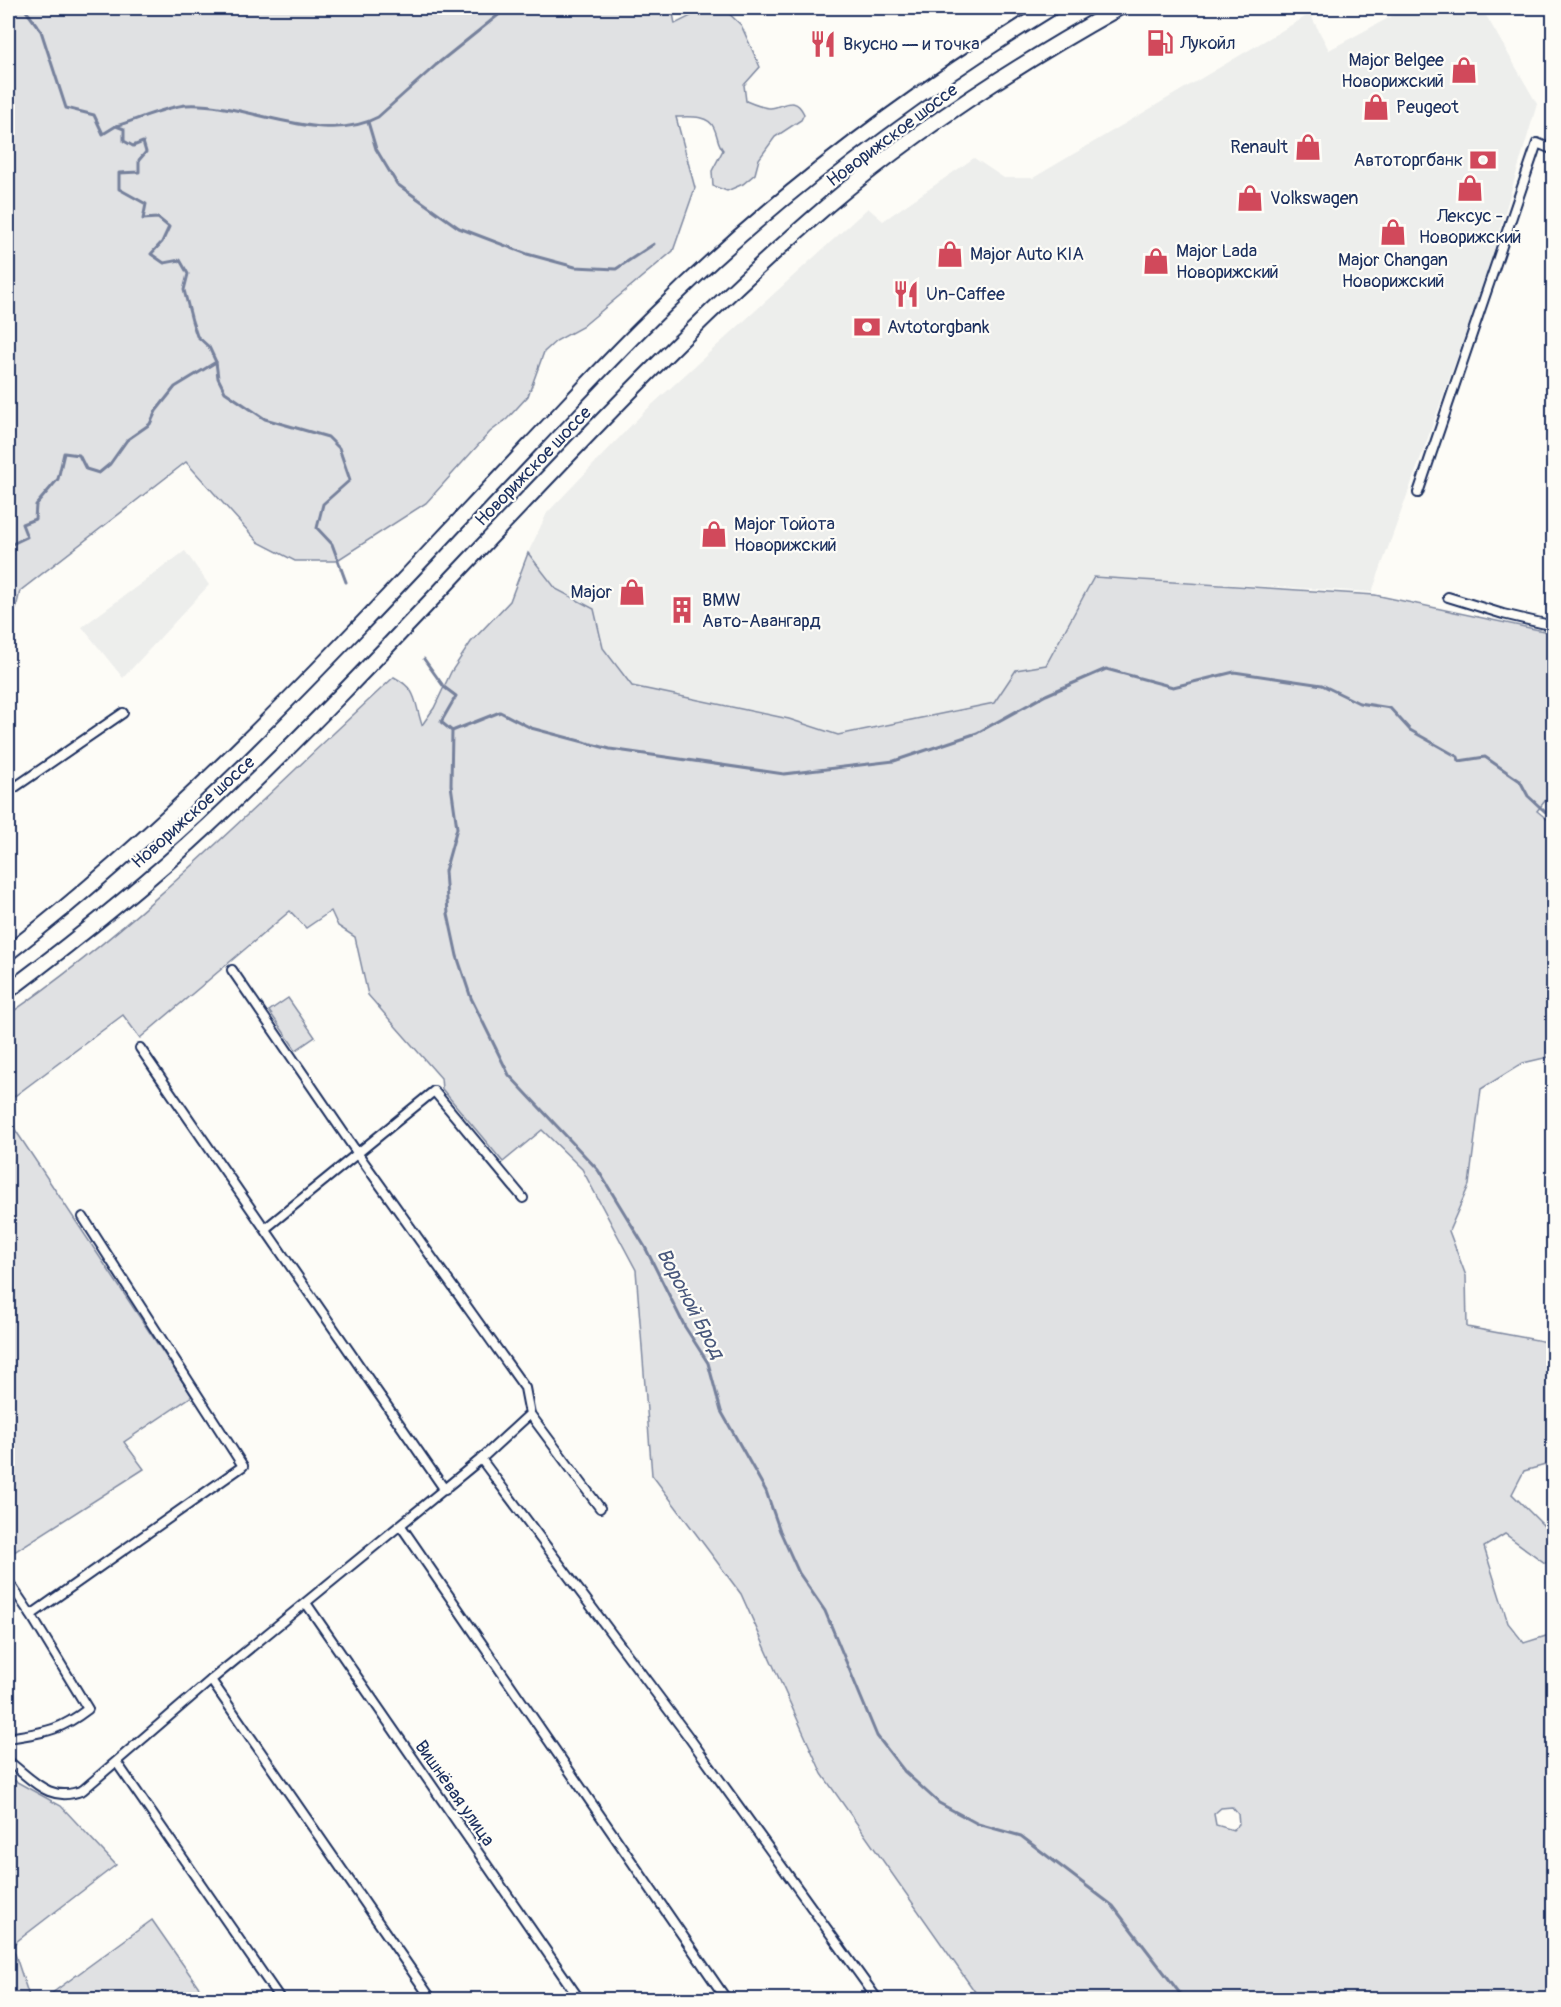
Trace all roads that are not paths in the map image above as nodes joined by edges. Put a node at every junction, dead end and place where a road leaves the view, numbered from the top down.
1 (1051, 8) edge
2 (1119, 8) edge
3 (1554, 150) edge
4 (1418, 493) dead end
5 (1448, 597) dead end
6 (1554, 626) edge
7 (123, 713) dead end
8 (8, 792) edge
9 (8, 953) edge
10 (232, 970) dead end
11 (8, 991) edge
12 (140, 1048) dead end
13 (358, 1154) junction
14 (523, 1198) dead end
15 (83, 1217) dead end
16 (266, 1228) junction
17 (530, 1414) junction
18 (481, 1459) junction
19 (445, 1490) junction
20 (600, 1508) dead end
21 (401, 1526) junction
22 (8, 1581) edge
23 (306, 1603) junction
24 (31, 1615) junction
25 (211, 1680) junction
26 (8, 1738) edge
27 (8, 1761) edge
28 (117, 1763) junction
29 (281, 2000) edge
30 (432, 2000) edge
31 (580, 2000) edge
32 (727, 2000) edge
33 (878, 2000) edge

1 - 9 highway, Новорижское шоссе
2 - 11 highway, Новорижское шоссе
3 - 4 street
5 - 6 street
7 - 8 street
10 - 13 street
12 - 16 street
13 - 14 street
13 - 16 street
13 - 17 street
15 - 24 street
16 - 19 street
17 - 18 street
17 - 20 street
18 - 19 street
18 - 33 street
19 - 21 street
21 - 23 street
21 - 32 street
22 - 24 street
23 - 25 street
23 - 31 street, Вишнёвая улица
24 - 26 street
25 - 28 street
25 - 30 street
27 - 28 street
28 - 29 street

